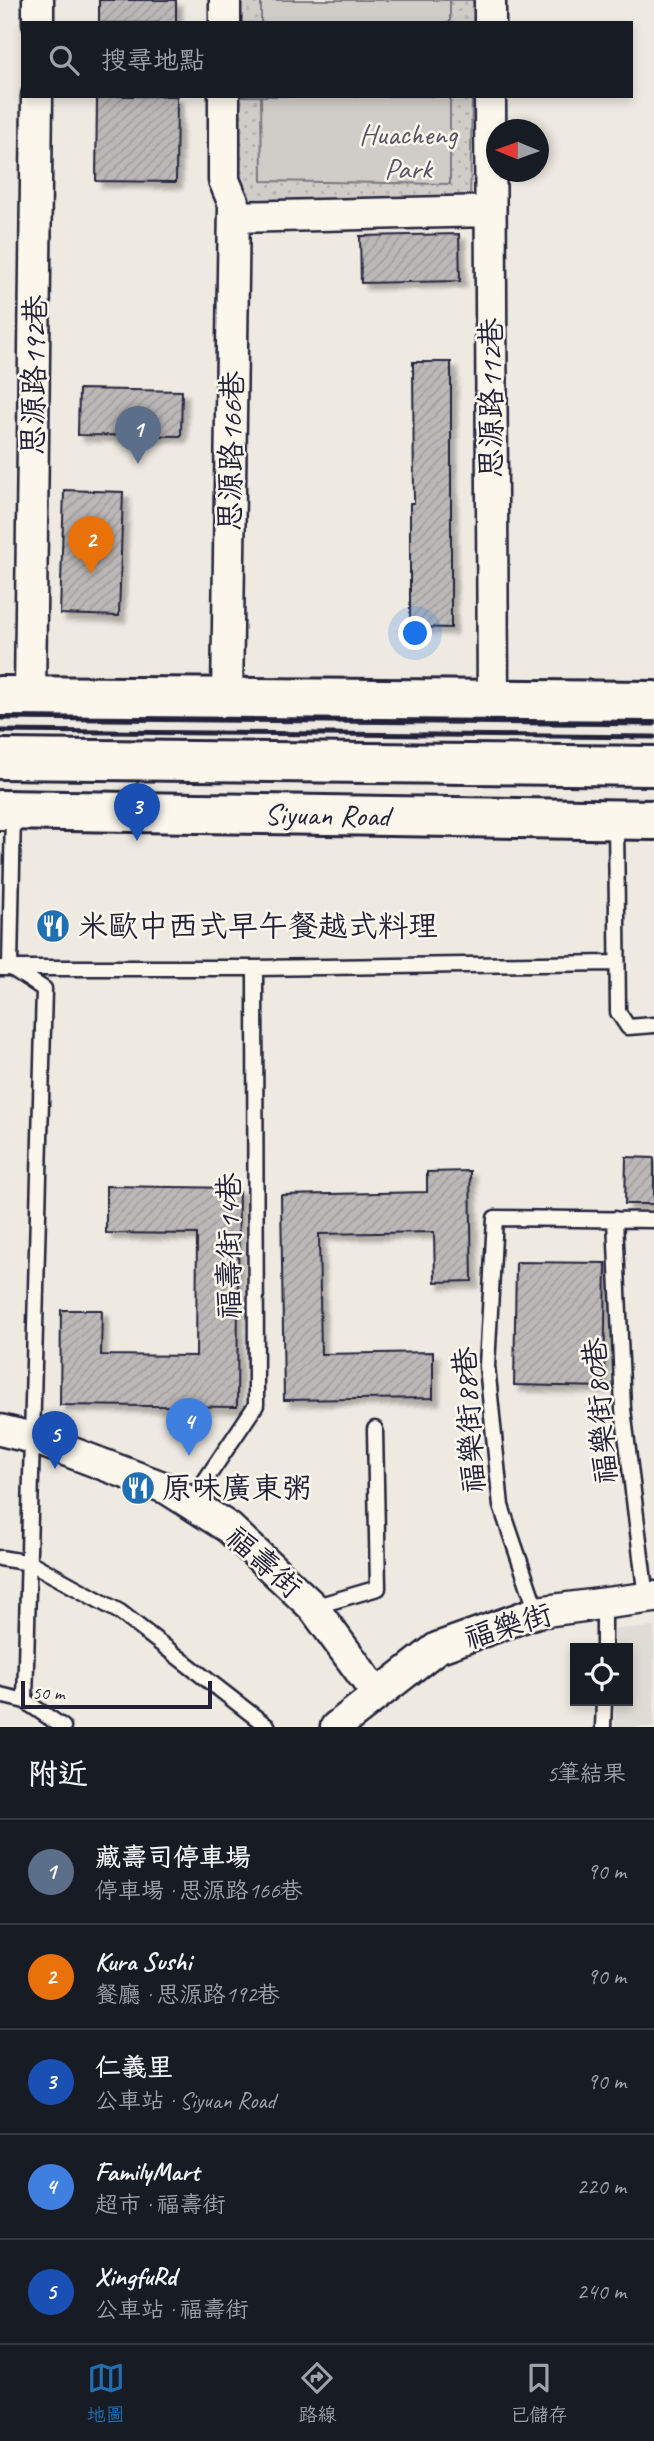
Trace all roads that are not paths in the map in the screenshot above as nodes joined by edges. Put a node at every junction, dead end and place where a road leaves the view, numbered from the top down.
1 (38, 0) edge
2 (225, 0) edge
3 (490, 0) edge
4 (38, 21) edge
5 (225, 21) edge
6 (490, 21) edge
7 (37, 98) edge
8 (224, 98) edge
9 (490, 98) edge
10 (234, 211) junction
11 (491, 211) junction
12 (15, 696) edge
13 (227, 698) junction
14 (492, 700) junction
15 (654, 701) edge
16 (0, 759) edge
17 (654, 766) edge
18 (7, 810) edge
19 (616, 820) junction
20 (654, 820) edge
21 (616, 963) junction
22 (5, 967) edge
23 (255, 968) junction
24 (654, 1025) edge
25 (615, 1219) junction
26 (654, 1220) edge
27 (375, 1429) dead end
28 (0, 1430) edge
29 (33, 1438) junction
30 (190, 1503) junction
31 (0, 1558) edge
32 (31, 1563) junction
33 (650, 1598) edge
34 (604, 1603) junction
35 (313, 1607) junction
36 (537, 1612) junction
37 (604, 1643) edge
38 (376, 1693) junction
39 (0, 1695) edge
40 (26, 1700) junction
41 (604, 1706) edge
42 (63, 1727) edge
43 (268, 1727) edge
44 (336, 1727) edge
45 (603, 1727) edge

1 - 4 street
2 - 5 street
3 - 6 street
7 - 12 street, 思源路192巷
8 - 10 street, 思源路166巷
9 - 11 street, 思源路112巷
10 - 11 street
10 - 13 street, 思源路166巷
11 - 14 street, 思源路112巷
12 - 13 main road
13 - 14 main road
14 - 15 main road
16 - 17 main road, Siyuan Road
18 - 19 main road, Siyuan Road
18 - 22 lane
19 - 20 main road, Siyuan Road
19 - 21 lane
21 - 23 lane
21 - 24 lane
22 - 23 lane
22 - 29 lane
23 - 30 lane, 福壽街14巷
25 - 26 lane
25 - 33 lane, 福樂街80巷
25 - 36 lane, 福樂街88巷
27 - 35 lane
28 - 29 street, 福壽街
29 - 30 street, 福壽街
29 - 32 lane
30 - 35 street, 福壽街
31 - 32 lane
32 - 40 lane
32 - 43 lane
33 - 34 street, 福樂街
34 - 36 street, 福樂街
34 - 37 lane
35 - 38 street, 福壽街
36 - 38 street, 福樂街
38 - 44 street, 福樂街
39 - 40 lane
40 - 42 lane
41 - 45 lane

